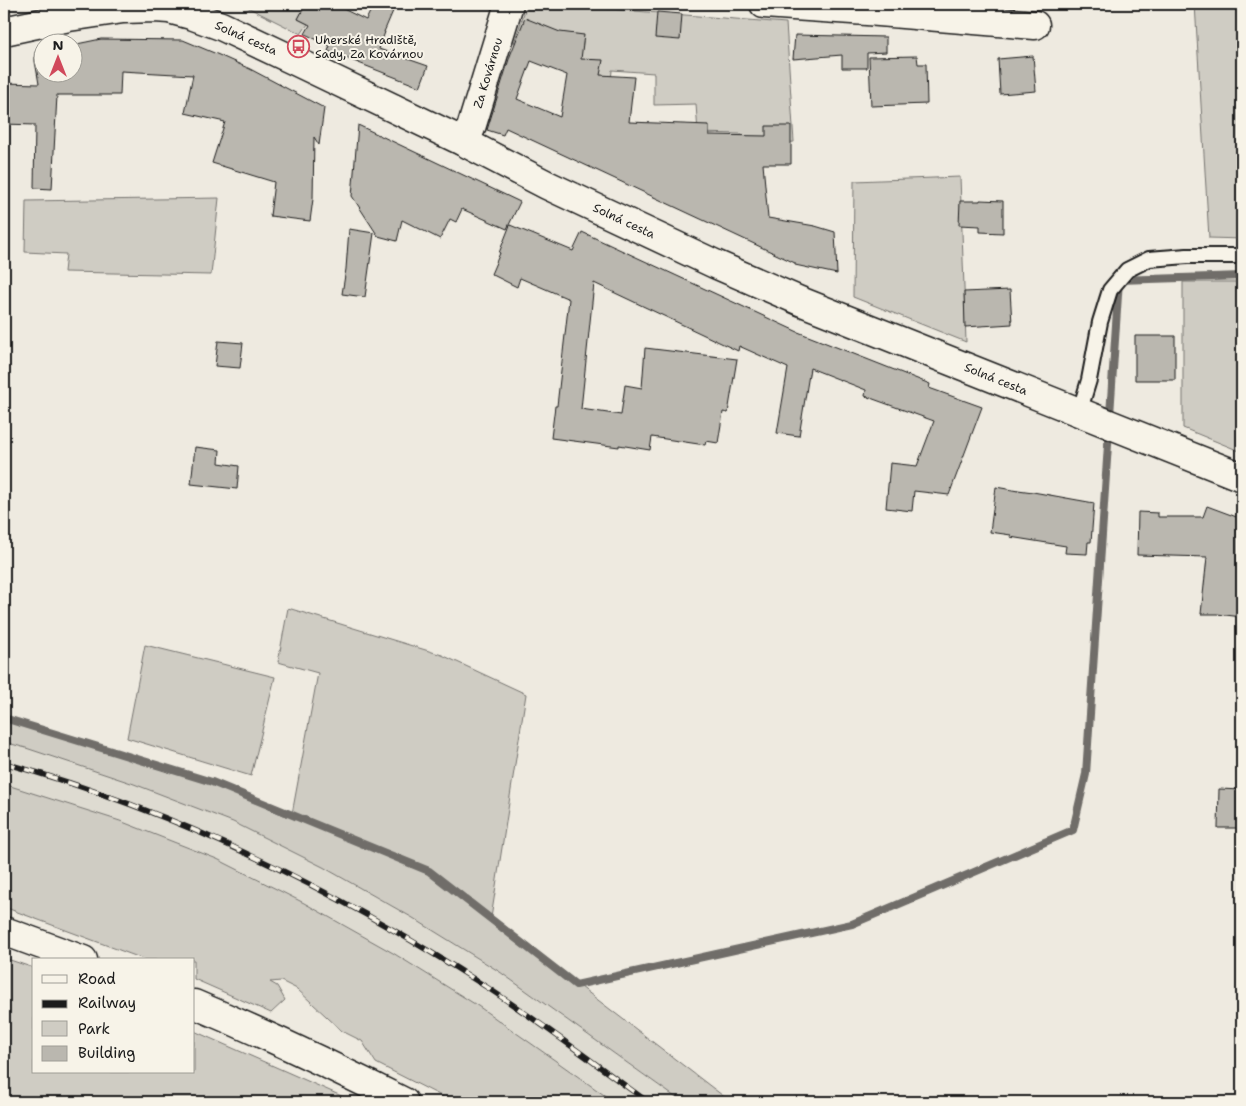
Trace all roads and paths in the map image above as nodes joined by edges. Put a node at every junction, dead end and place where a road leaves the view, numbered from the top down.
1 (509, 4) edge
2 (764, 4) edge
3 (182, 8) edge
4 (1035, 25) dead end
5 (4, 31) edge
6 (464, 142) junction
7 (1242, 256) edge
8 (1079, 413) junction
9 (1242, 477) edge
10 (4, 931) edge
11 (78, 958) edge
12 (195, 1004) edge
13 (404, 1102) edge

1 - 6 street, Za Kovárnou
2 - 4 street
3 - 5 street, Solná cesta
3 - 6 street, Solná cesta
6 - 8 street, Solná cesta
7 - 8 lane
8 - 9 street, Solná cesta
10 - 11 street
12 - 13 street

